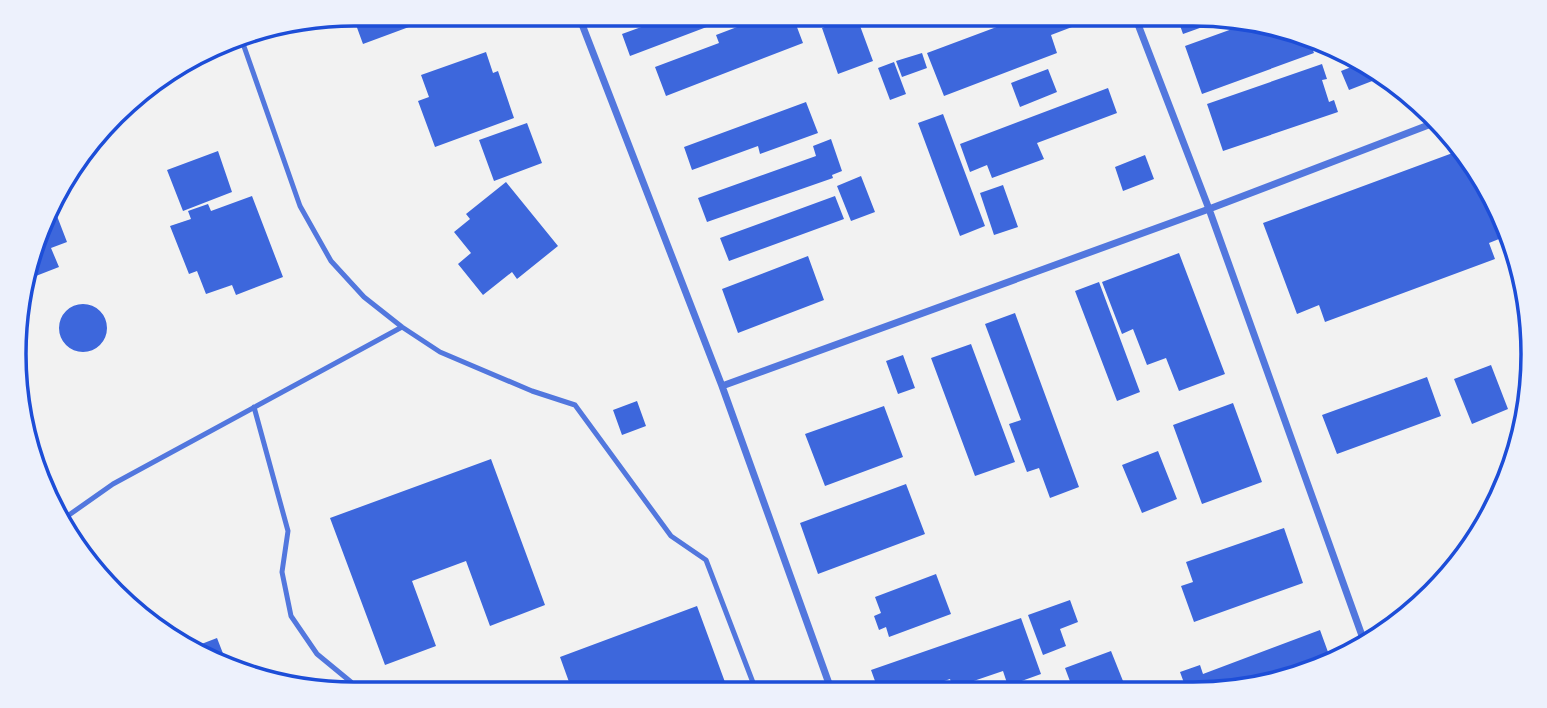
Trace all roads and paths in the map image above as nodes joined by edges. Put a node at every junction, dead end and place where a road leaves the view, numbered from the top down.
1 (583, 26) edge
2 (1140, 26) edge
3 (244, 46) edge
4 (1428, 125) edge
5 (1209, 209) junction
6 (402, 327) junction
7 (722, 386) junction
8 (254, 407) junction
9 (69, 515) edge
10 (1362, 635) edge
11 (351, 682) edge
12 (753, 682) edge
13 (828, 682) edge

1 - 7 street
2 - 5 street
3 - 6 lane
4 - 5 street
5 - 7 street
5 - 10 street
6 - 8 lane
6 - 12 lane
7 - 13 street
8 - 9 lane
8 - 11 lane

